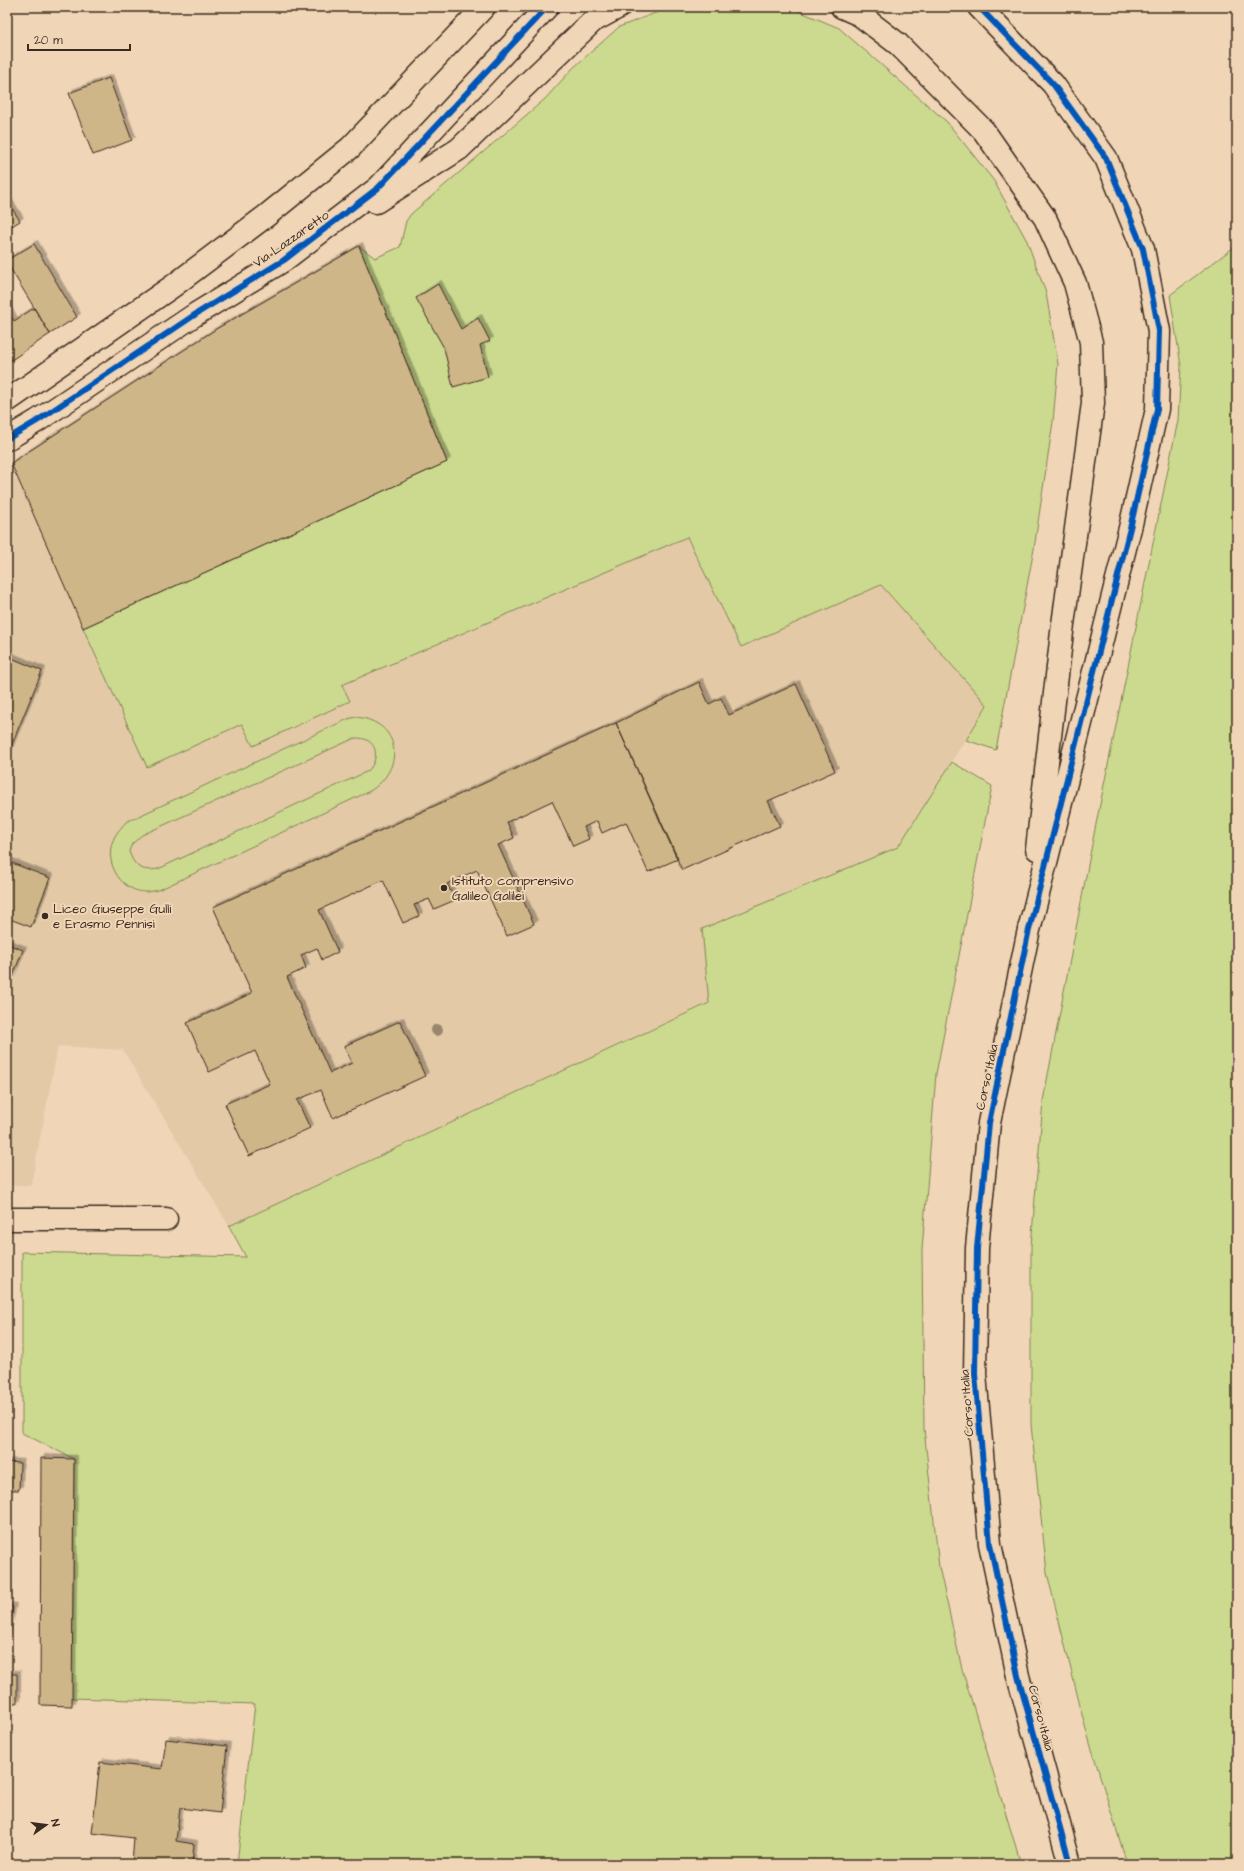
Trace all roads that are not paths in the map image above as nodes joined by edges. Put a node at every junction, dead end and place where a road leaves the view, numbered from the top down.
1 (484, 7) edge
2 (547, 7) edge
3 (619, 7) edge
4 (842, 7) edge
5 (979, 7) edge
6 (284, 260) junction
7 (7, 401) edge
8 (7, 439) edge
9 (1028, 934) junction
10 (7, 1219) edge
11 (166, 1219) dead end
12 (1070, 1864) edge

1 - 7 street
2 - 6 street, Via Lazzaretto
3 - 6 street
4 - 9 street
5 - 9 street
6 - 8 street, Via Lazzaretto
9 - 12 street, Corso Italia
10 - 11 street

